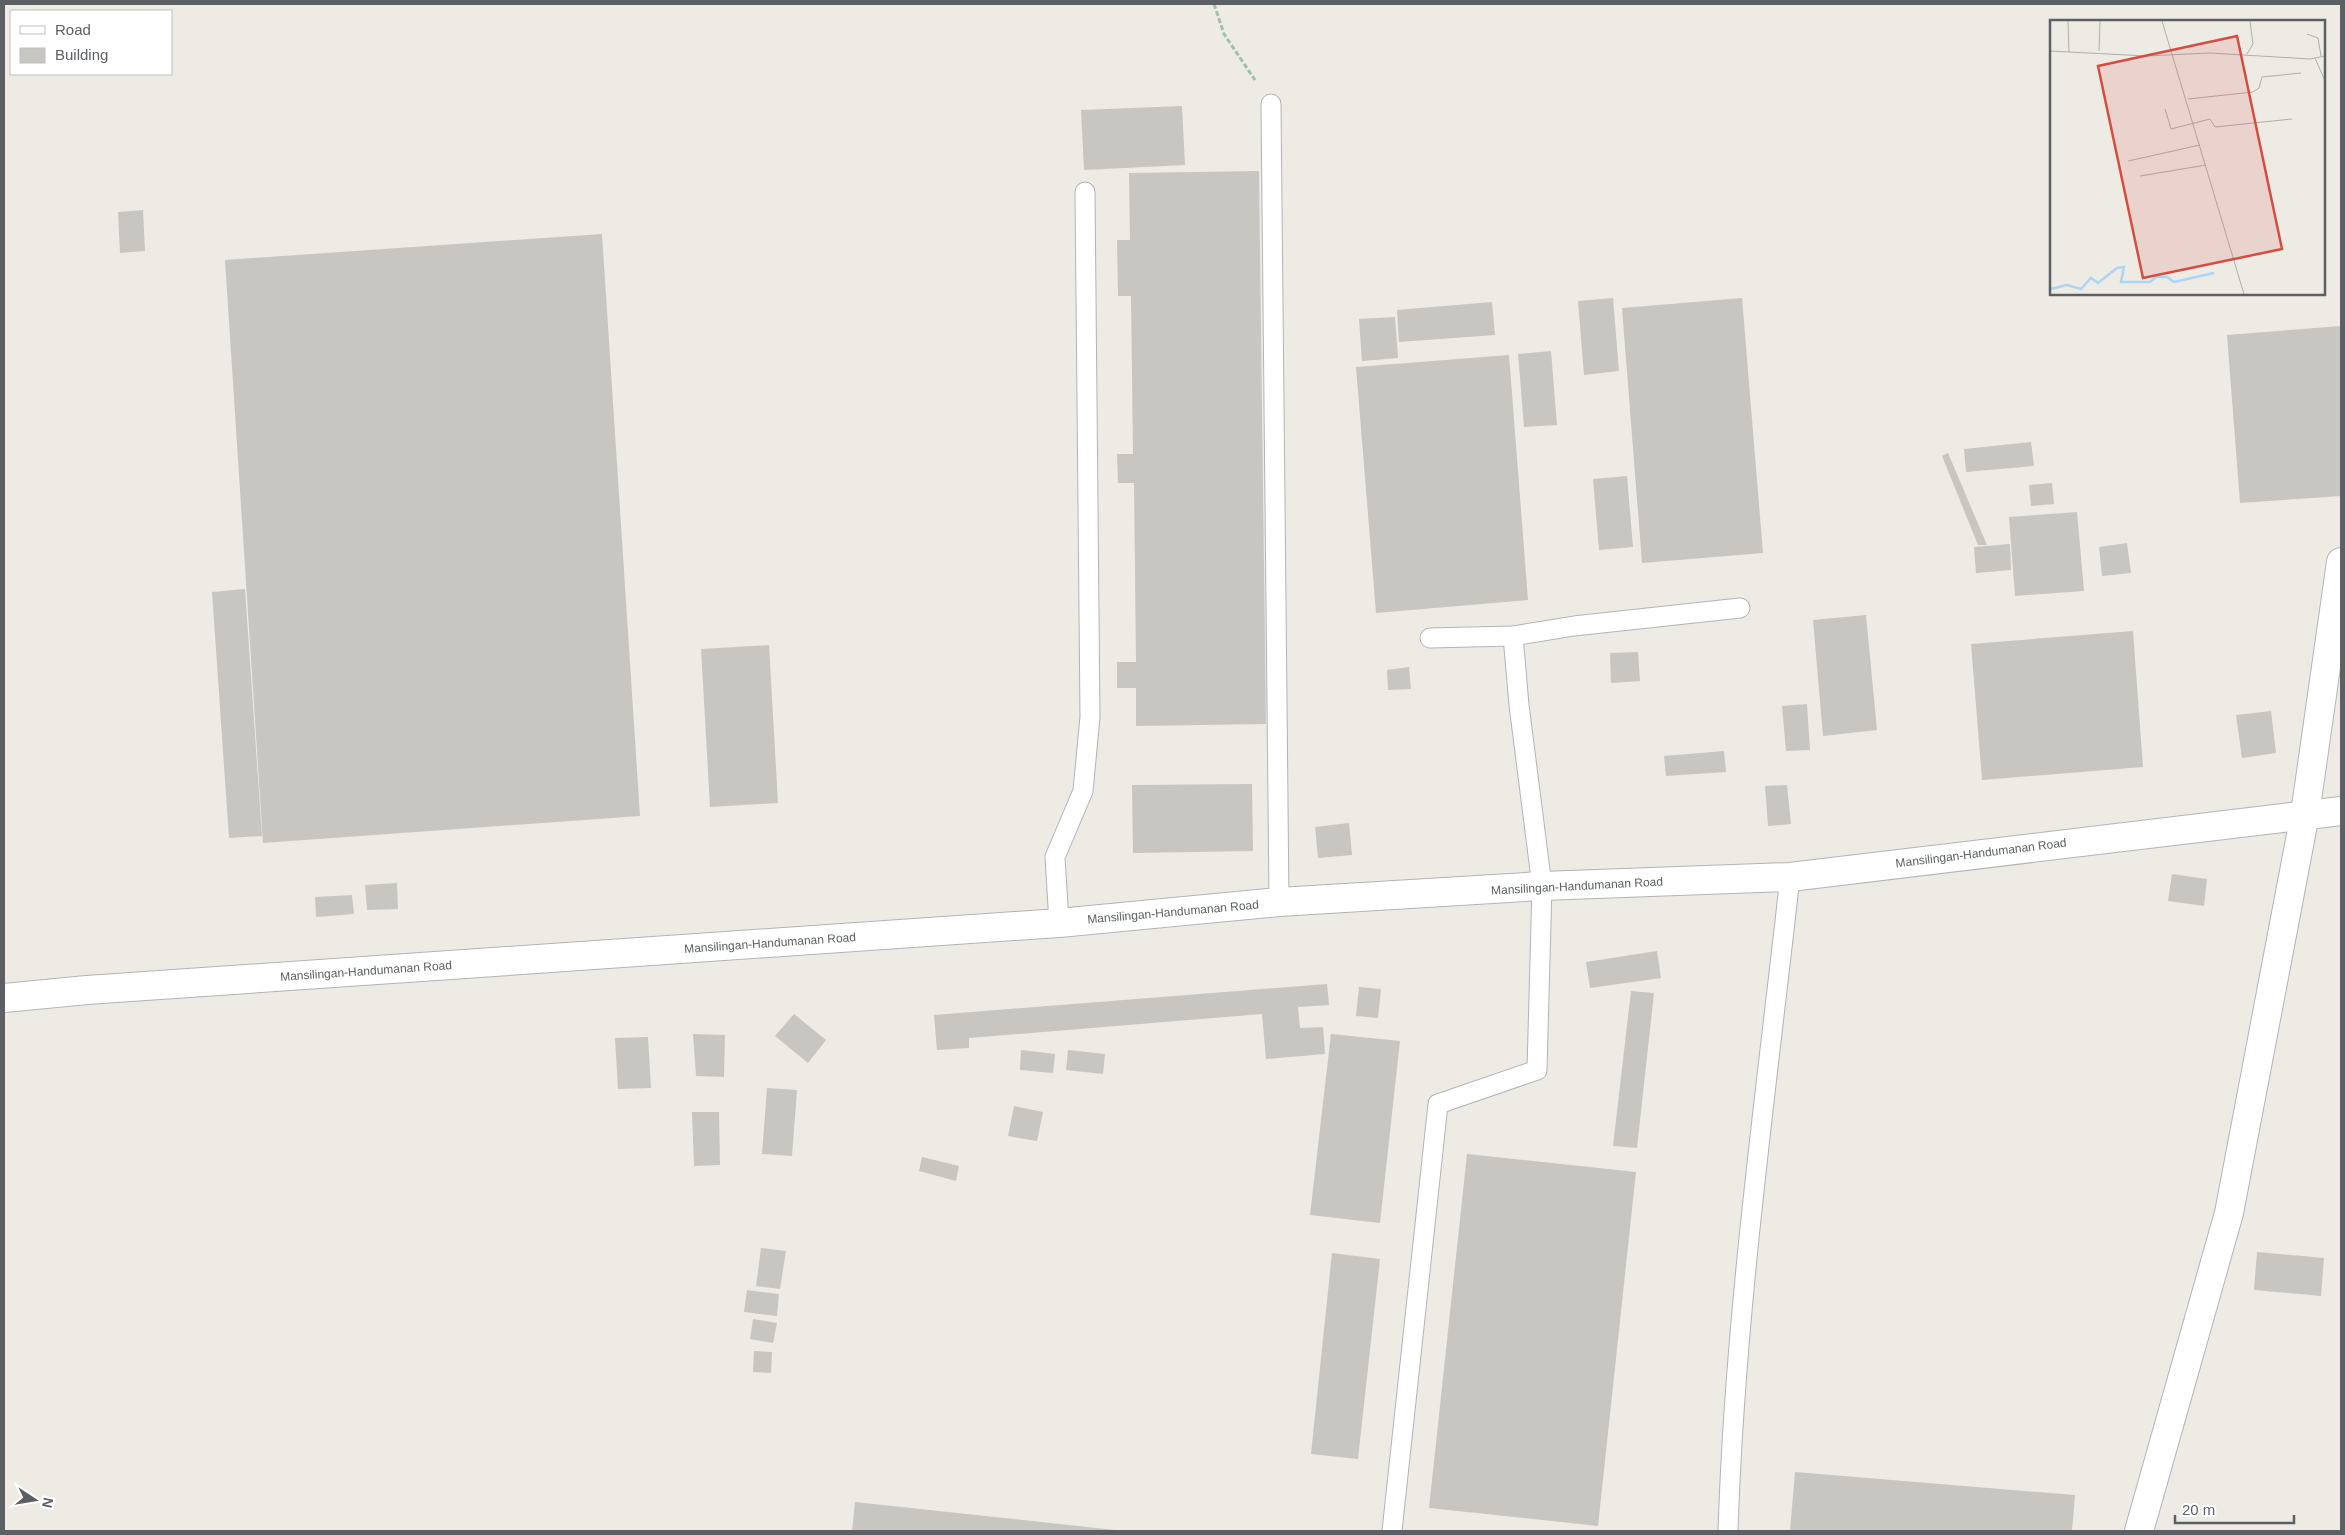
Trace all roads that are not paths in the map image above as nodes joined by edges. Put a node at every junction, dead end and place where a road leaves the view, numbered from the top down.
1 (1271, 104) road end
2 (1085, 192) dead end
3 (2341, 562) edge
4 (1740, 608) dead end
5 (1513, 636) junction
6 (1430, 638) dead end
7 (2341, 811) edge
8 (2305, 814) junction
9 (1790, 877) junction
10 (1542, 886) junction
11 (1279, 902) junction
12 (1059, 923) junction
13 (4, 998) edge
14 (1392, 1531) edge
15 (1728, 1531) edge
16 (2139, 1531) edge

1 - 11 lane
2 - 12 lane
3 - 8 street
4 - 5 lane
5 - 6 lane
5 - 10 lane
7 - 8 street, Mansilingan-Handumanan Road
8 - 9 street, Mansilingan-Handumanan Road
8 - 16 street
9 - 10 street, Mansilingan-Handumanan Road
9 - 15 lane
10 - 11 street, Mansilingan-Handumanan Road
10 - 14 lane
11 - 12 street, Mansilingan-Handumanan Road
12 - 13 street, Mansilingan-Handumanan Road

